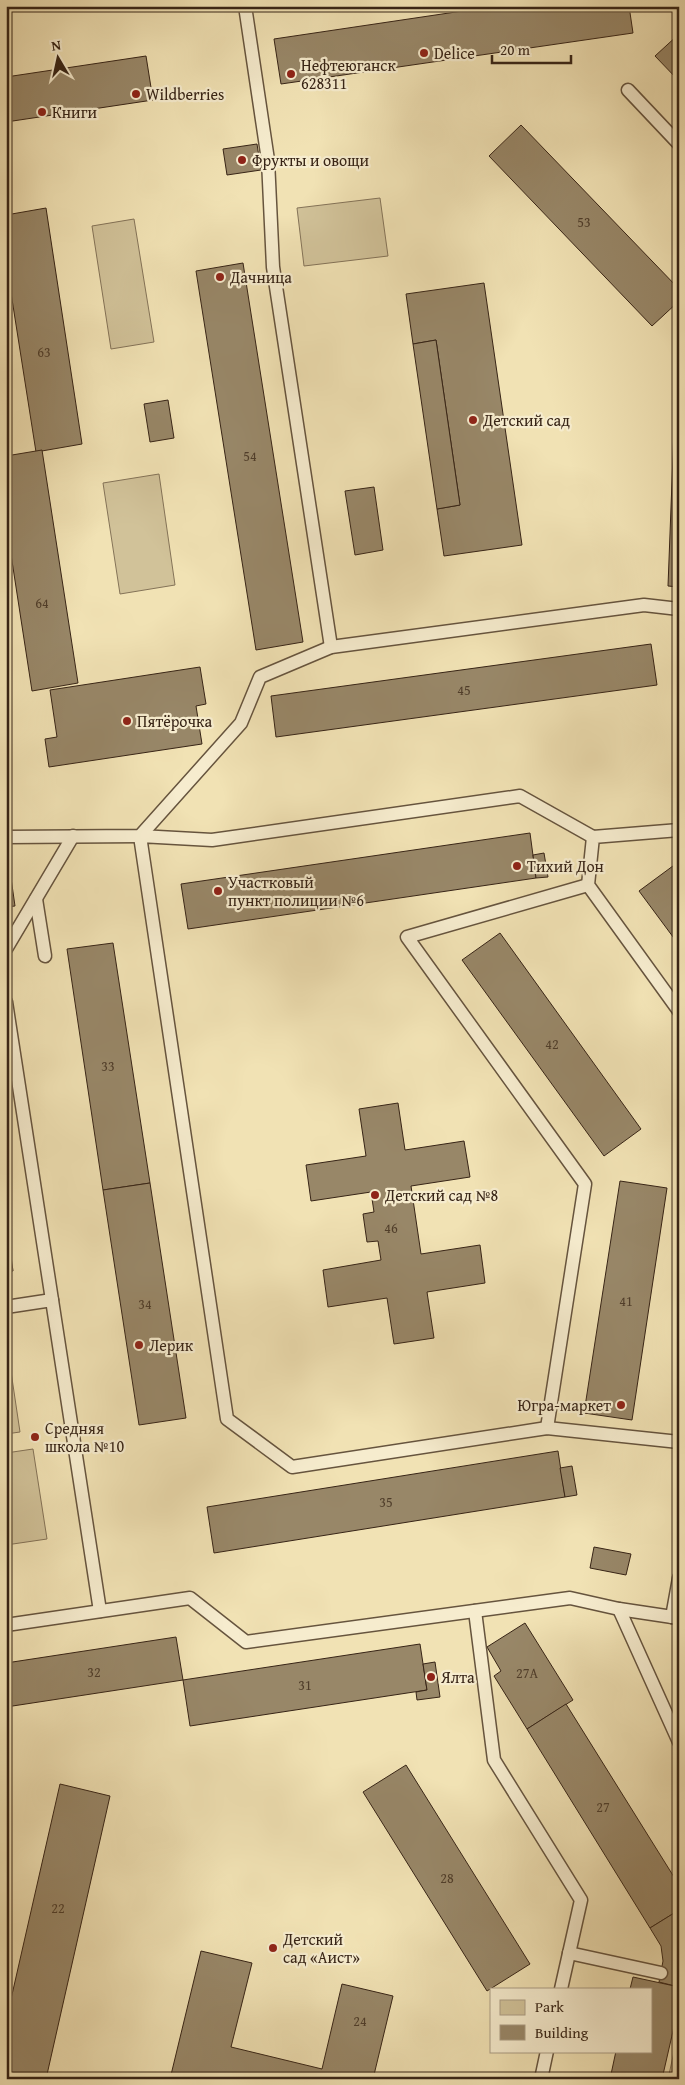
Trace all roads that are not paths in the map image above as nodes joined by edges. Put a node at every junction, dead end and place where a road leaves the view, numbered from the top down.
1 (245, 6) edge
2 (628, 90) dead end
3 (679, 144) edge
4 (679, 609) edge
5 (331, 647) junction
6 (679, 830) edge
7 (73, 836) junction
8 (140, 836) junction
9 (6, 837) edge
10 (593, 837) junction
11 (588, 885) junction
12 (36, 899) junction
13 (6, 949) edge
14 (45, 956) dead end
15 (6, 1006) edge
16 (679, 1011) edge
17 (52, 1300) junction
18 (6, 1307) edge
19 (547, 1428) junction
20 (679, 1442) edge
21 (679, 1578) edge
22 (618, 1609) junction
23 (100, 1611) junction
24 (475, 1612) junction
25 (675, 1617) edge
26 (6, 1625) edge
27 (679, 1742) edge
28 (569, 1953) junction
29 (661, 1973) dead end
30 (561, 1988) edge
31 (547, 2052) edge
32 (541, 2079) edge

1 - 5 lane
2 - 3 lane
4 - 5 lane
5 - 8 lane
6 - 10 lane
7 - 8 lane
7 - 9 lane
7 - 12 lane
8 - 10 lane
8 - 19 lane
10 - 11 lane
11 - 16 lane
11 - 19 lane
12 - 13 lane
12 - 14 lane
15 - 17 lane
17 - 18 lane
17 - 23 lane
19 - 20 lane
21 - 25 lane
22 - 24 lane
22 - 25 lane
22 - 27 lane
23 - 24 lane
23 - 26 lane
24 - 28 lane
28 - 29 lane
28 - 30 lane
31 - 32 lane

